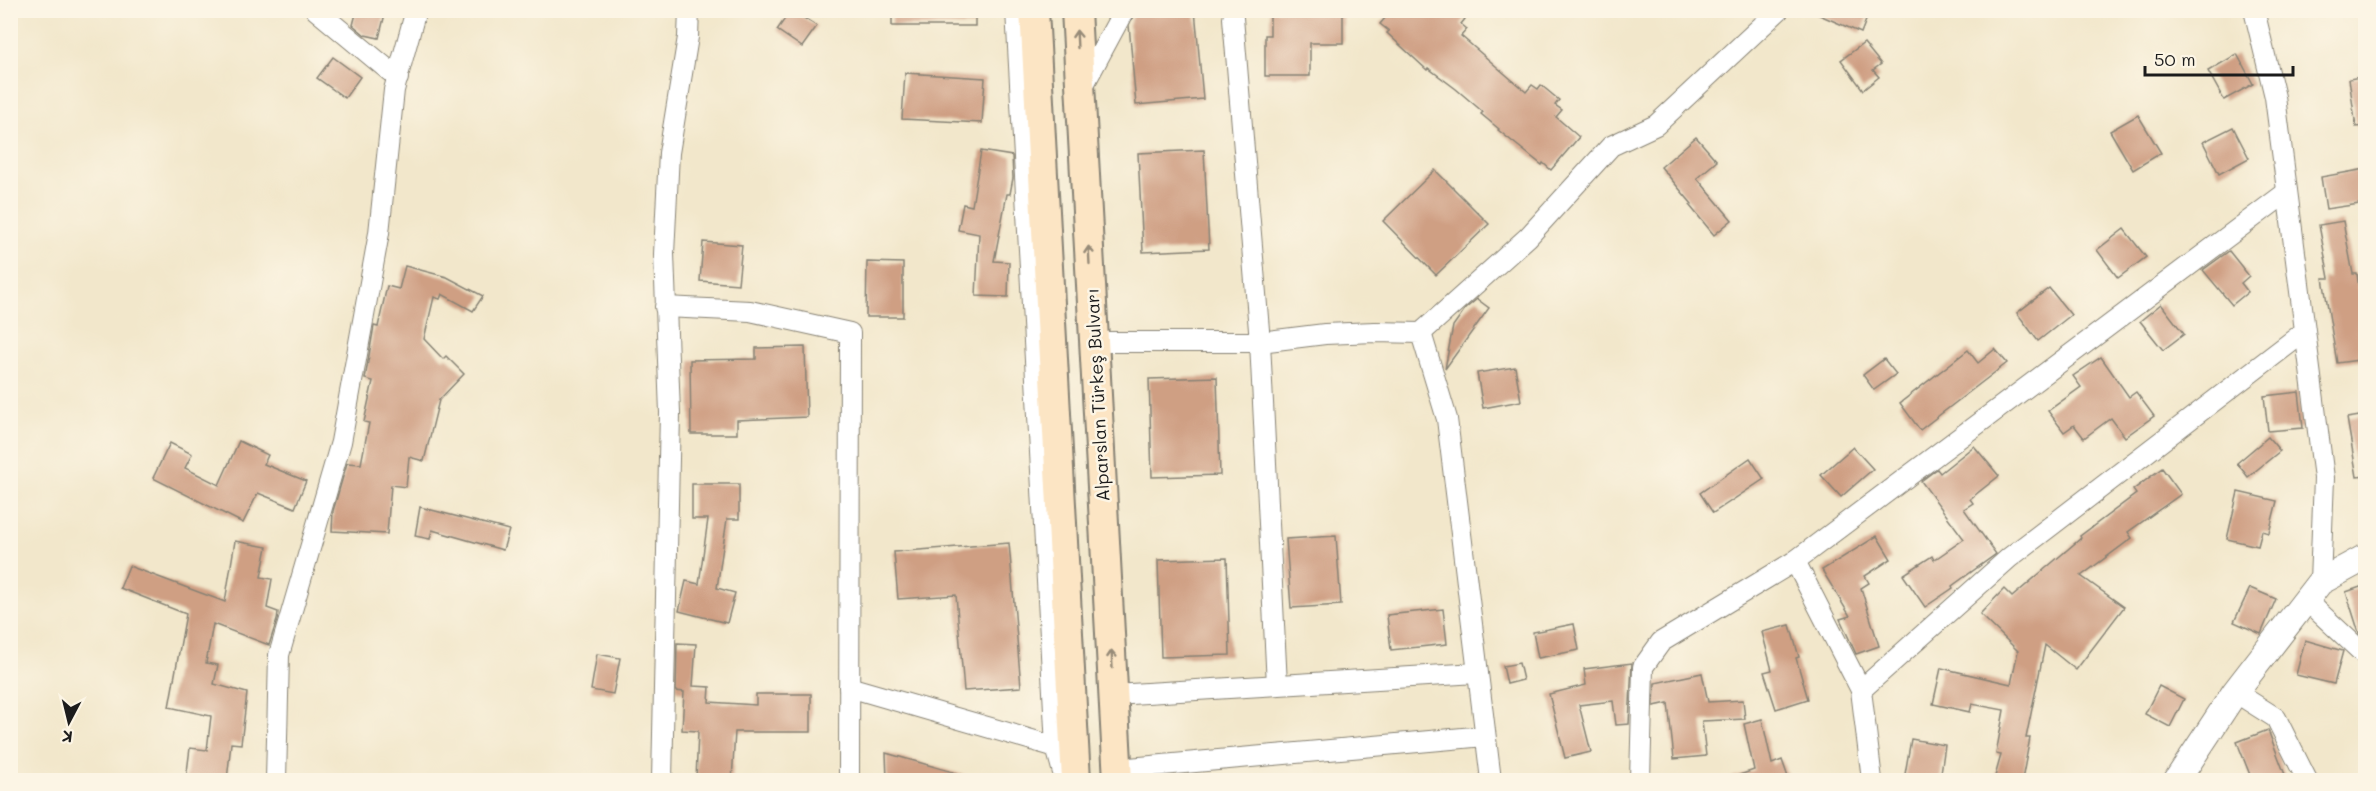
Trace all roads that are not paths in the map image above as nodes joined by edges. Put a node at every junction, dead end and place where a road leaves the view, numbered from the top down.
1 (316, 10) edge
2 (416, 10) edge
3 (690, 10) edge
4 (1016, 10) edge
5 (1034, 10) edge
6 (1076, 10) edge
7 (1124, 10) edge
8 (1779, 10) edge
9 (2254, 10) edge
10 (1233, 18) dead end
11 (398, 78) junction
12 (1080, 91) junction
13 (2287, 192) junction
14 (665, 307) junction
15 (2304, 332) junction
16 (1421, 333) junction
17 (1094, 342) junction
18 (1260, 342) junction
19 (2366, 557) edge
20 (1795, 561) junction
21 (2313, 591) junction
22 (2366, 656) edge
23 (1477, 673) junction
24 (1278, 685) junction
25 (849, 687) junction
26 (1861, 690) junction
27 (2235, 692) junction
28 (1114, 695) junction
29 (1485, 736) junction
30 (1056, 747) junction
31 (1118, 775) edge
32 (276, 780) edge
33 (662, 780) edge
34 (849, 780) edge
35 (1065, 780) edge
36 (1076, 780) edge
37 (1491, 780) edge
38 (1640, 780) edge
39 (1872, 780) edge
40 (2177, 780) edge
41 (2307, 780) edge

1 - 11 street
2 - 11 street
3 - 14 street
4 - 30 street
5 - 36 main road
12 -> 6 main road, Alparslan Türkeş Bulvarı
7 - 12 street
8 - 16 street
9 - 13 street
10 - 18 street
11 - 32 street
17 -> 12 main road, Alparslan Türkeş Bulvarı
13 - 15 street
13 - 20 street
14 - 25 street
14 - 33 street
15 - 21 street
15 - 26 street
16 - 18 street
16 - 23 street
17 - 18 street
28 -> 17 main road, Alparslan Türkeş Bulvarı
18 - 24 street
19 - 21 street
20 - 26 street
20 - 38 street
21 - 22 street
21 - 27 street
23 - 24 street
23 - 29 street
24 - 28 street
25 - 30 street
25 - 34 street
26 - 39 street
27 - 40 street
27 - 41 street
28 - 31 main road, Alparslan Türkeş Bulvarı
29 - 31 street
29 - 37 street
30 - 35 street

